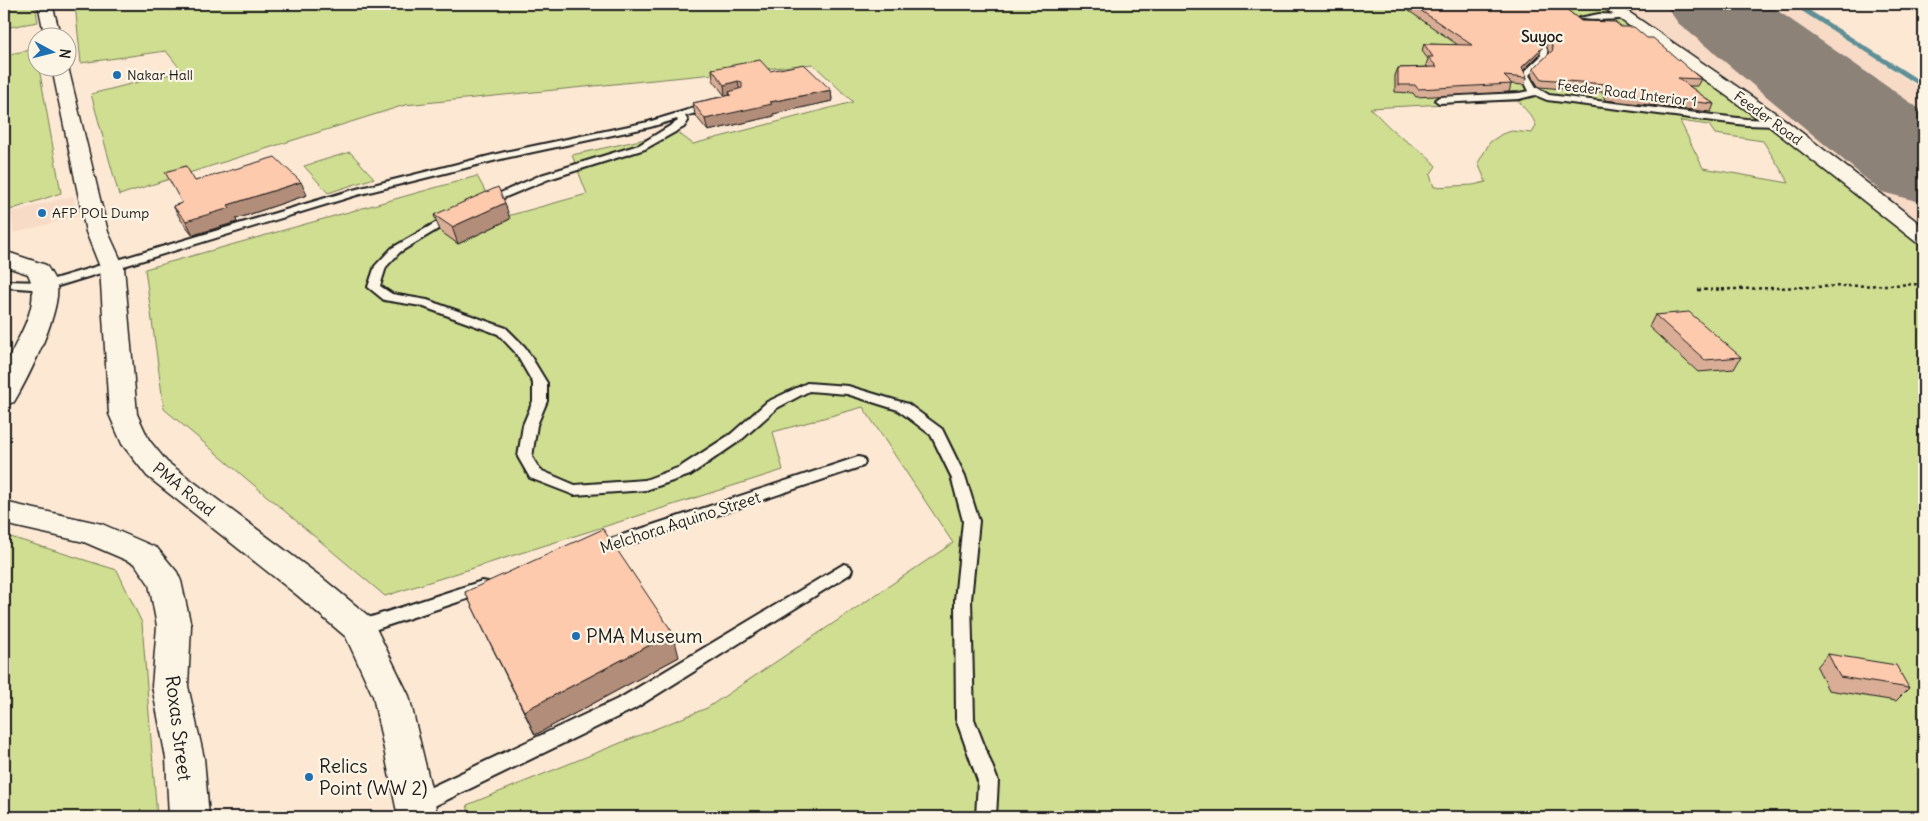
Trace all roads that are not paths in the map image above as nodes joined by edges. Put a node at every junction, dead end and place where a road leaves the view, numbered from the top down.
1 (45, 4) edge
2 (1608, 4) edge
3 (1625, 17) junction
4 (1583, 18) dead end
5 (51, 28) edge
6 (1542, 45) edge
7 (62, 78) edge
8 (1534, 92) junction
9 (1438, 100) dead end
10 (722, 102) edge
11 (680, 115) junction
12 (1777, 124) junction
13 (1924, 237) edge
14 (4, 258) edge
15 (112, 267) junction
16 (4, 284) edge
17 (46, 286) junction
18 (4, 396) edge
19 (858, 462) dead end
20 (4, 512) edge
21 (576, 556) edge
22 (844, 570) dead end
23 (500, 581) edge
24 (359, 628) junction
25 (417, 811) edge
26 (189, 817) edge
27 (986, 817) edge

1 - 5 street
2 - 3 street, Feeder Road
3 - 4 lane
3 - 12 street, Feeder Road
6 - 8 lane, Feeder Road Interior 1
7 - 15 street, PMA Road
8 - 9 lane
8 - 12 lane, Feeder Road Interior 1
10 - 11 lane
11 - 15 lane
11 - 27 lane
12 - 13 street, Feeder Road
14 - 17 street
15 - 17 lane
15 - 24 street, PMA Road
16 - 17 lane
17 - 18 street
19 - 21 lane, Melchora Aquino Street
20 - 26 street, Roxas Street
22 - 25 lane
23 - 24 lane
24 - 25 street, PMA Road

